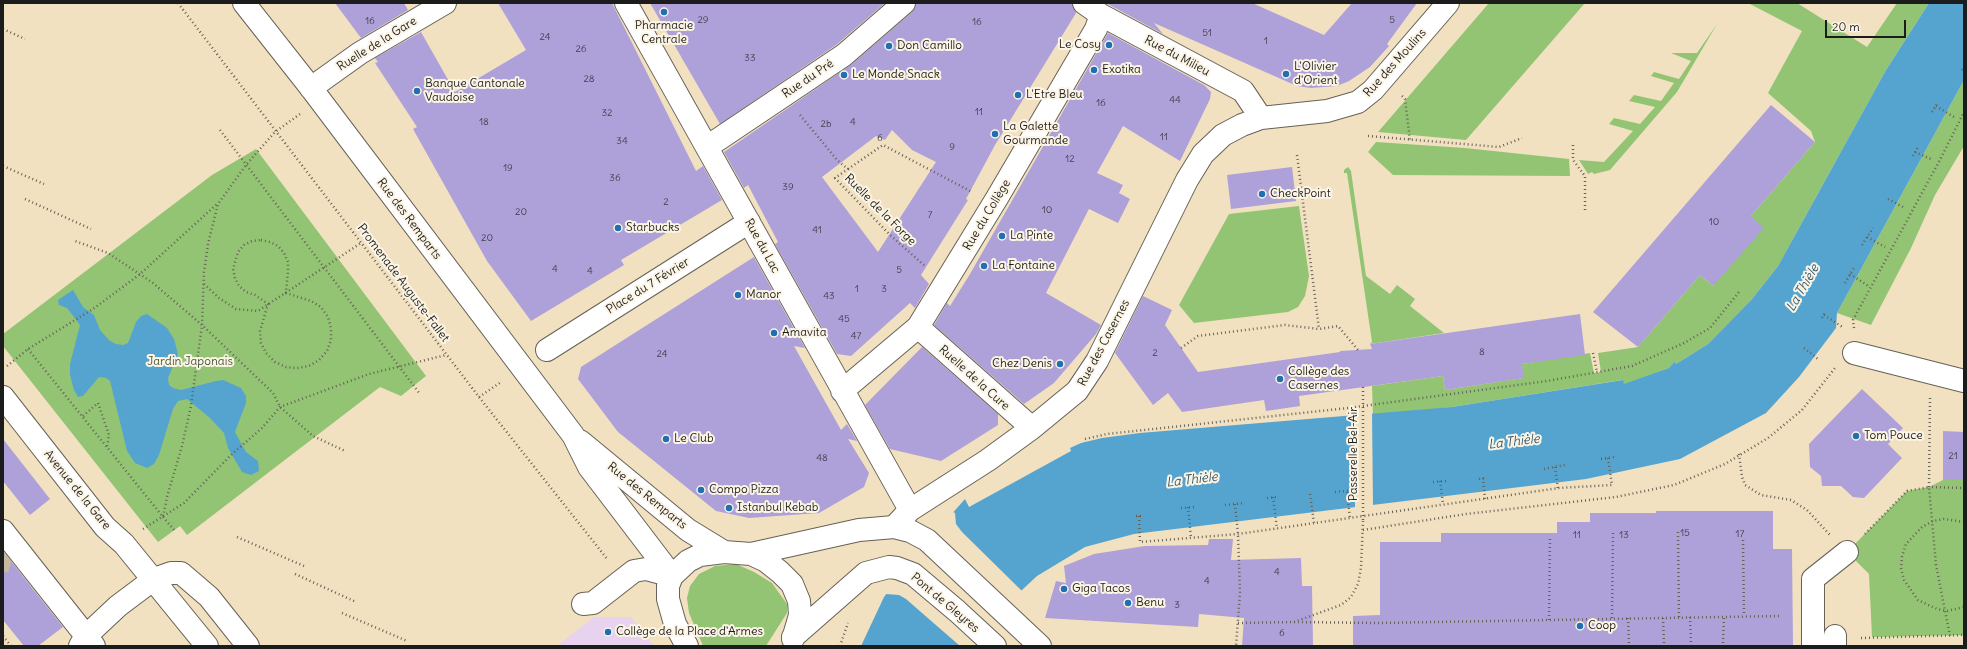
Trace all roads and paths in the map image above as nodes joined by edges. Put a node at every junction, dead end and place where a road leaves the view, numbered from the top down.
1 (178, 3) edge
2 (244, 3) edge
3 (445, 3) edge
4 (626, 3) edge
5 (904, 3) edge
6 (1448, 3) edge
7 (1092, 9) edge
8 (3, 29) edge
9 (25, 39) dead end
10 (1964, 67) edge
11 (1962, 70) dead end
12 (311, 88) junction
13 (784, 95) junction
14 (1402, 96) dead end
15 (1938, 102) dead end
16 (1936, 106) junction
17 (302, 112) dead end
18 (1932, 112) dead end
19 (1964, 112) edge
20 (1954, 117) dead end
21 (1262, 118) junction
22 (220, 130) dead end
23 (275, 132) junction
24 (1368, 136) dead end
25 (1522, 138) dead end
26 (1410, 140) junction
27 (1573, 145) dead end
28 (707, 147) junction
29 (1918, 147) dead end
30 (1915, 152) junction
31 (1297, 155) dead end
32 (1913, 156) dead end
33 (1933, 160) dead end
34 (246, 165) junction
35 (3, 166) edge
36 (848, 169) junction
37 (44, 184) dead end
38 (25, 199) dead end
39 (1888, 199) dead end
40 (218, 204) junction
41 (993, 204) junction
42 (1903, 207) dead end
43 (1585, 212) dead end
44 (749, 222) junction
45 (1873, 228) dead end
46 (91, 229) dead end
47 (1867, 237) junction
48 (76, 242) dead end
49 (361, 243) junction
50 (1862, 245) dead end
51 (1885, 247) dead end
52 (1855, 266) dead end
53 (324, 268) junction
54 (1850, 274) junction
55 (139, 275) junction
56 (946, 283) junction
57 (1845, 283) dead end
58 (204, 284) junction
59 (1870, 287) junction
60 (1739, 292) dead end
61 (286, 293) junction
62 (268, 304) junction
63 (1826, 312) dead end
64 (202, 325) junction
65 (918, 327) junction
66 (1844, 328) dead end
67 (1319, 329) junction
68 (1181, 348) dead end
69 (1804, 348) dead end
70 (28, 349) junction
71 (547, 350) dead end
72 (1358, 350) dead end
73 (1593, 353) dead end
74 (1854, 353) junction
75 (446, 355) junction
76 (1819, 360) dead end
77 (7, 366) dead end
78 (399, 366) junction
79 (1597, 372) junction
80 (1930, 373) junction
81 (505, 379) dead end
82 (1964, 381) edge
83 (1363, 387) dead end
84 (842, 391) junction
85 (420, 394) dead end
86 (3, 397) edge
87 (479, 397) junction
88 (280, 407) junction
89 (83, 416) junction
90 (1032, 428) junction
91 (573, 435) junction
92 (1085, 439) dead end
93 (108, 447) junction
94 (345, 451) dead end
95 (1739, 454) junction
96 (1614, 457) dead end
97 (1608, 458) junction
98 (1601, 459) dead end
99 (1565, 465) dead end
100 (1555, 467) junction
101 (1544, 468) dead end
102 (1483, 478) junction
103 (1487, 478) dead end
104 (1479, 479) dead end
105 (1440, 481) junction
106 (1446, 481) dead end
107 (1434, 482) dead end
108 (1929, 487) junction
109 (1964, 488) edge
110 (1558, 489) junction
111 (1356, 490) dead end
112 (1335, 492) dead end
113 (1347, 492) junction
114 (1310, 494) dead end
115 (1278, 496) dead end
116 (1273, 497) junction
117 (1267, 498) dead end
118 (1485, 499) junction
119 (1245, 503) dead end
120 (1235, 504) junction
121 (1443, 504) junction
122 (1225, 505) dead end
123 (1188, 507) junction
124 (1195, 507) dead end
125 (1181, 508) dead end
126 (910, 510) junction
127 (1139, 516) dead end
128 (163, 517) junction
129 (1350, 518) junction
130 (1932, 522) junction
131 (1964, 522) edge
132 (1314, 523) junction
133 (894, 527) junction
134 (1277, 529) junction
135 (1363, 530) junction
136 (3, 531) edge
137 (175, 531) dead end
138 (138, 532) dead end
139 (1678, 532) dead end
140 (1238, 534) junction
141 (1612, 534) dead end
142 (1550, 536) dead end
143 (237, 537) dead end
144 (1191, 538) junction
145 (1743, 540) dead end
146 (724, 552) junction
147 (1847, 552) junction
148 (751, 554) junction
149 (304, 566) dead end
150 (613, 566) dead end
151 (295, 574) dead end
152 (672, 576) junction
153 (154, 579) junction
154 (356, 602) dead end
155 (583, 604) dead end
156 (1964, 608) edge
157 (1945, 610) junction
158 (342, 613) dead end
159 (1724, 616) junction
160 (1744, 616) junction
161 (1779, 616) dead end
162 (1690, 617) junction
163 (850, 618) dead end
164 (1612, 618) junction
165 (1628, 618) junction
166 (1663, 618) junction
167 (1679, 618) junction
168 (1549, 620) junction
169 (1294, 622) junction
170 (1238, 623) junction
171 (1964, 635) edge
172 (1950, 636) junction
173 (4, 639) edge
174 (1842, 640) edge
175 (407, 641) dead end
176 (791, 642) edge
177 (87, 643) edge
178 (1691, 643) dead end
179 (1722, 643) dead end
180 (993, 644) edge
181 (1629, 644) dead end
182 (1664, 644) dead end
183 (1036, 645) edge
184 (11, 646) edge
185 (207, 646) edge
186 (248, 646) edge
187 (686, 646) edge
188 (840, 646) edge
189 (1236, 646) edge
190 (1813, 646) edge

1 - 23 path, Promenade Auguste-Fallet
2 - 12 street, Rue des Remparts
3 - 12 street, Ruelle de la Gare
4 - 28 street, Rue du Lac
5 - 13 street, Rue du Pré
6 - 21 street, Rue des Moulins
7 - 21 street, Rue du Milieu
7 - 41 street, Rue du Collège
8 - 9 path
10 - 11 path
12 - 91 street, Rue des Remparts
13 - 28 street, Rue du Pré
13 - 36 path, Ruelle de la Forge
14 - 26 path
15 - 16 path
16 - 18 path
16 - 20 path
17 - 23 path
19 - 59 path
21 - 90 street, Rue des Casernes
22 - 34 path
23 - 34 path
23 - 49 path, Promenade Auguste-Fallet
24 - 26 path
25 - 26 path
27 - 43 path
28 - 44 street, Rue du Lac
29 - 30 path
30 - 32 path
30 - 33 path
31 - 67 path
34 - 40 path
34 - 53 path
35 - 37 path
36 - 41 path
36 - 56 path, Ruelle de la Forge
38 - 46 path
39 - 42 path
40 - 55 path
40 - 58 path
41 - 56 street, Rue du Collège
44 - 71 street, Place du 7 Février
44 - 84 street, Rue du Lac
45 - 47 path
47 - 50 path
47 - 51 path
48 - 55 path
49 - 53 path
49 - 75 path, Promenade Auguste-Fallet
52 - 54 path
53 - 61 path
53 - 78 path
54 - 57 path
54 - 59 path
55 - 64 path
55 - 70 path
56 - 65 street, Rue du Collège
58 - 62 path
58 - 64 path
59 - 74 path
60 - 79 path
61 - 62 path
61 - 62 path
61 - 62 path
63 - 66 path
64 - 88 path
64 - 128 path
65 - 84 street, Rue du Collège
65 - 90 street, Ruelle de la Cure
67 - 68 path
67 - 72 path
69 - 76 path
70 - 77 path
70 - 89 path
73 - 79 path
74 - 80 street
74 - 95 path
75 - 78 path
75 - 87 path, Promenade Auguste-Fallet
78 - 85 path
78 - 88 path
79 - 92 path
80 - 82 street
80 - 108 path
81 - 87 path
83 - 135 path, Passerelle Bel-Air, bridge
84 - 126 street, Rue du Lac
86 - 153 street, Avenue de la Gare
87 - 150 path, Promenade Auguste-Fallet
88 - 94 path
88 - 128 path
89 - 93 path
89 - 93 path
90 - 126 street, Rue des Casernes
91 - 146 street, Rue des Remparts
91 - 152 street, Rue des Remparts
93 - 128 path
95 - 135 path
95 - 147 path
96 - 97 path
97 - 98 path
97 - 110 path
99 - 100 path
100 - 101 path
100 - 110 path
102 - 103 path
102 - 104 path
102 - 118 path
105 - 106 path
105 - 107 path
105 - 121 path
108 - 109 path
108 - 130 path
108 - 147 path
110 - 118 path
111 - 113 path
112 - 113 path
113 - 129 path
114 - 132 path
115 - 116 path
116 - 117 path
116 - 134 path
118 - 121 path
119 - 120 path
120 - 122 path
120 - 140 path
121 - 129 path
123 - 124 path
123 - 125 path
123 - 144 path
126 - 133 street, Rue des Casernes
127 - 144 path
128 - 137 path
128 - 138 path
129 - 132 path
130 - 131 path
130 - 157 path
130 - 157 path
132 - 134 path
133 - 148 street
133 - 183 street
134 - 140 path
135 - 169 path, Passerelle Bel-Air
136 - 177 street
139 - 167 path
140 - 144 path
140 - 170 path
141 - 164 path
142 - 168 path
143 - 149 path
145 - 160 path
146 - 148 street
146 - 152 street
147 - 190 street
148 - 176 street
151 - 154 path
152 - 155 street
152 - 187 street
153 - 177 street
153 - 185 street, Avenue de la Gare
153 - 186 street
156 - 157 path
157 - 172 path
158 - 175 path
159 - 160 path
159 - 162 path
159 - 179 path
160 - 161 path
162 - 167 path
162 - 178 path
163 - 188 path
164 - 165 path
164 - 168 path
165 - 166 path
165 - 181 path
166 - 167 path
166 - 182 path
168 - 169 path
169 - 170 path
170 - 189 path
171 - 172 path
172 - 174 path
173 - 184 path
176 - 180 street, Pont de Gleyres

